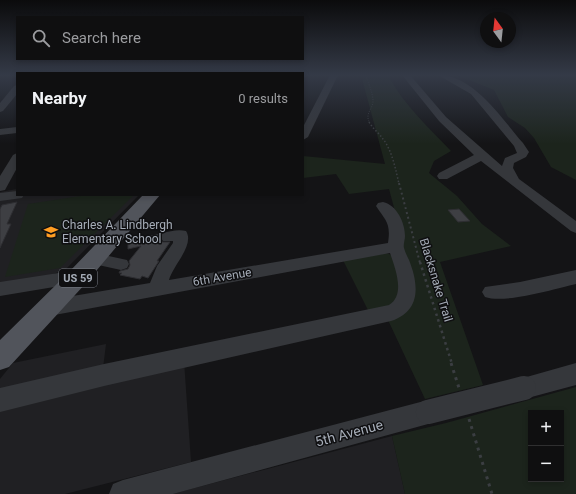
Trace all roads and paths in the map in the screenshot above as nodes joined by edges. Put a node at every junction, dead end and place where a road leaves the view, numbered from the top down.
1 (10, 98) edge
2 (322, 98) edge
3 (372, 98) edge
4 (424, 98) edge
5 (479, 98) edge
6 (0, 109) edge
7 (304, 114) edge
8 (314, 115) junction
9 (16, 130) edge
10 (0, 132) edge
11 (304, 135) edge
12 (482, 156) junction
13 (16, 159) edge
14 (443, 176) dead end
15 (513, 180) junction
16 (16, 187) edge
17 (0, 188) edge
18 (16, 195) edge
19 (151, 196) edge
20 (0, 197) edge
21 (383, 206) dead end
22 (572, 222) edge
23 (168, 237) dead end
24 (394, 247) junction
25 (95, 259) junction
26 (121, 264) dead end
27 (78, 278) junction
28 (576, 278) edge
29 (0, 289) edge
30 (157, 289) junction
31 (491, 292) dead end
32 (49, 308) junction
33 (4, 350) edge
34 (576, 374) edge
35 (462, 395) dead end
36 (0, 400) edge
37 (469, 417) dead end
38 (123, 494) edge
39 (492, 494) edge

1 - 6 street
2 - 8 street
3 - 35 path, Blacksnake Trail
4 - 12 street
5 - 15 street
7 - 8 street
8 - 11 street
9 - 10 street
12 - 14 street
12 - 15 street
13 - 17 street
15 - 22 street
16 - 17 street
18 - 20 street
19 - 25 main road, US 59
21 - 24 street
23 - 30 street
24 - 30 street, 6th Avenue
24 - 36 street
25 - 26 street
25 - 27 main road, US 59
27 - 29 street
27 - 32 main road, US 59
28 - 31 street
30 - 32 street, 6th Avenue
32 - 33 main road, US 59
34 - 38 street, 5th Avenue, bridge
37 - 39 path

